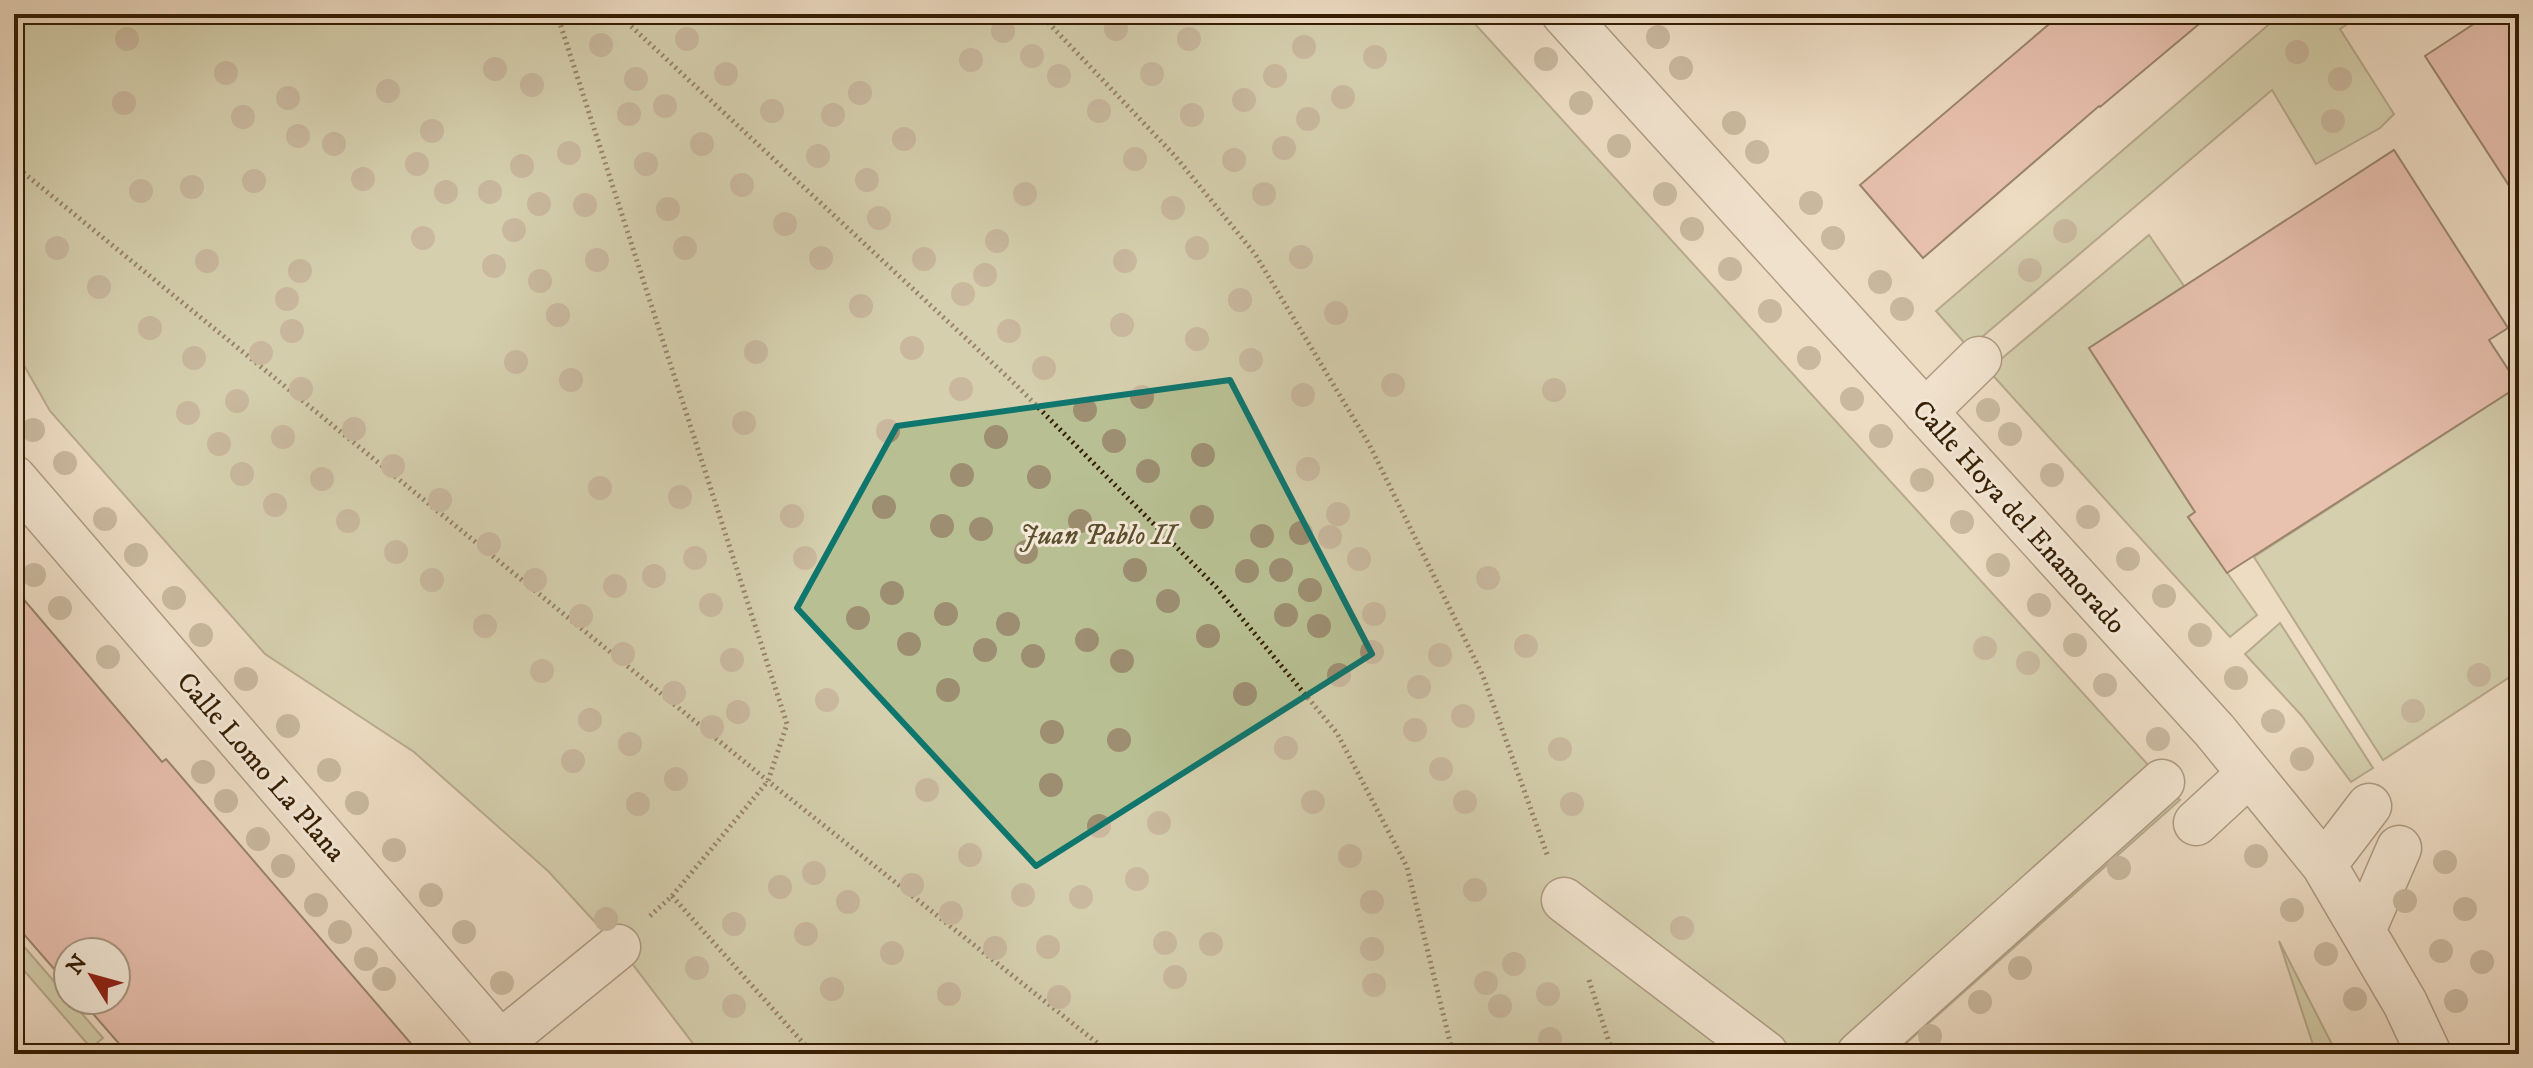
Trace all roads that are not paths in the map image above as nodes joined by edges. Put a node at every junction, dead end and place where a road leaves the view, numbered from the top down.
1 (1564, 14) edge
2 (1979, 359) dead end
3 (1925, 412) junction
4 (14, 478) edge
5 (2249, 774) junction
6 (2162, 782) dead end
7 (2369, 806) dead end
8 (2196, 823) dead end
9 (2399, 848) dead end
10 (2324, 865) junction
11 (1564, 900) road end
12 (2363, 931) junction
13 (618, 947) road end
14 (505, 1048) edge
15 (1766, 1054) edge
16 (1859, 1054) edge
17 (2429, 1054) edge

1 - 3 street, Calle Hoya del Enamorado
2 - 3 street
3 - 5 street, Calle Hoya del Enamorado
4 - 14 street, Calle Lomo La Plana
5 - 8 street
5 - 10 street, Calle Hoya del Enamorado
6 - 16 street
7 - 10 street
9 - 12 street
10 - 12 street, Calle Hoya del Enamorado
11 - 15 street
12 - 17 street, Calle Hoya del Enamorado
13 - 14 street

